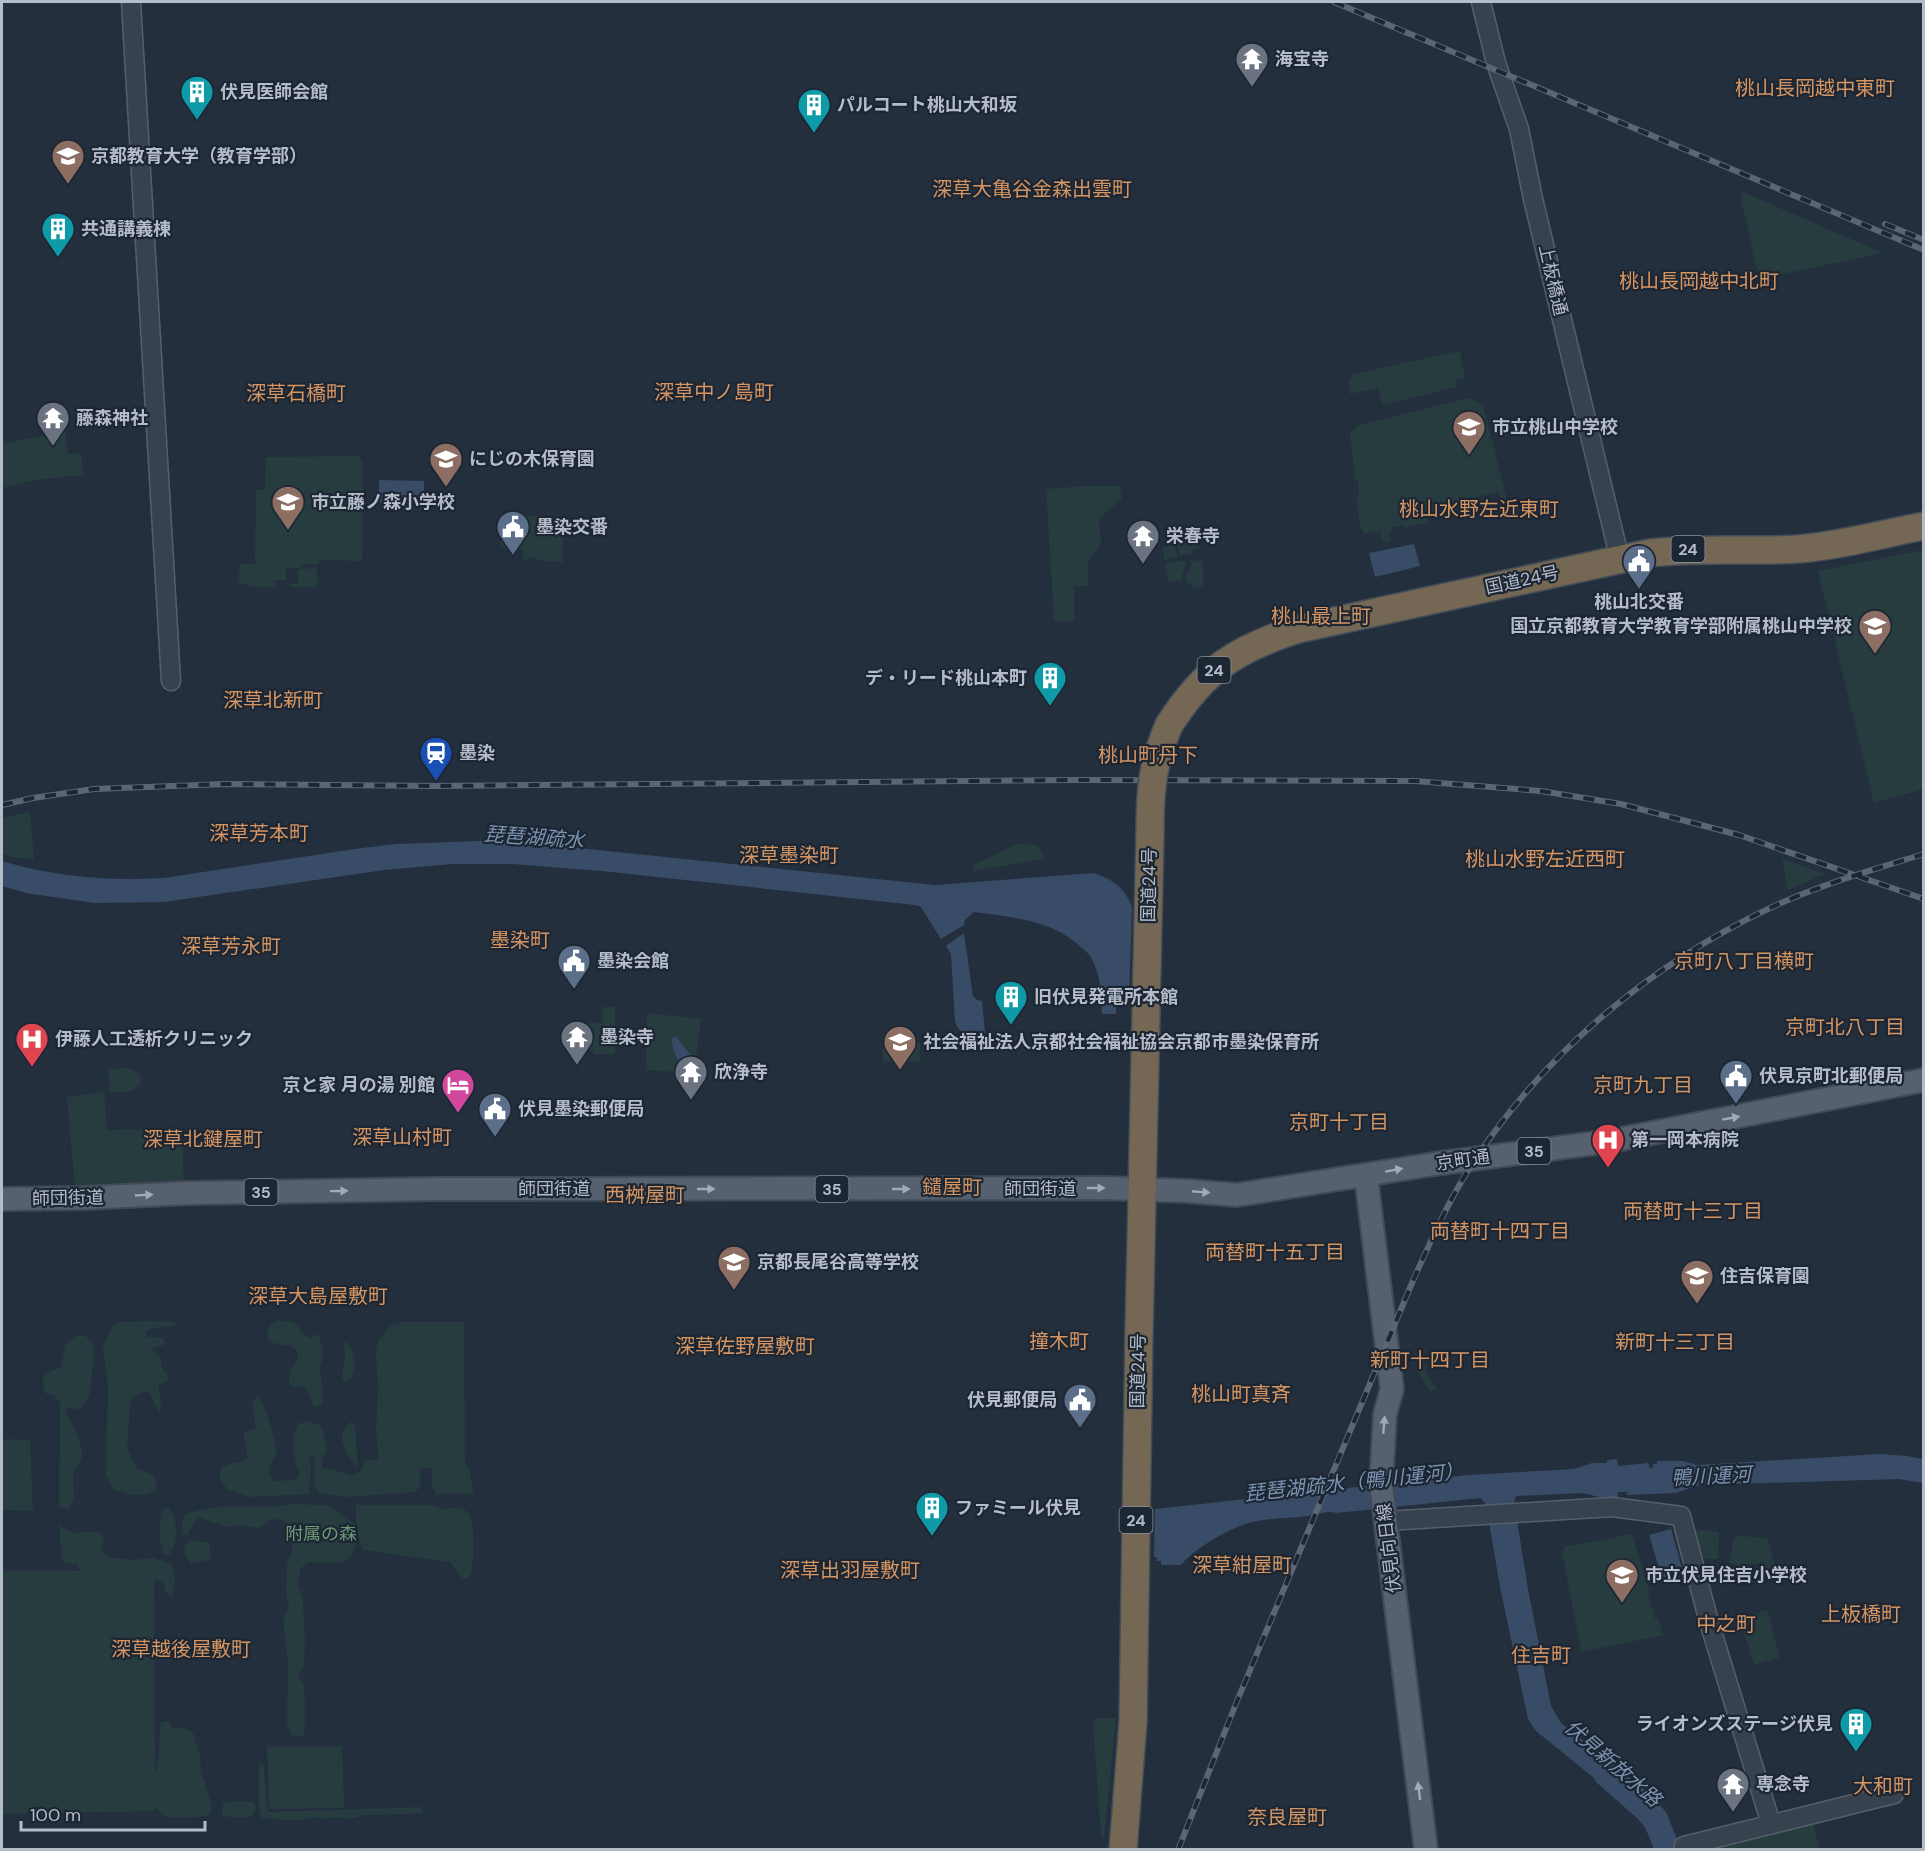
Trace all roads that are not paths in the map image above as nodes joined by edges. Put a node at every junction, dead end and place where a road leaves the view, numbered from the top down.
1 (131, 2) edge
2 (1481, 2) edge
3 (1923, 526) edge
4 (1620, 560) junction
5 (171, 681) dead end
6 (1923, 1080) edge
7 (1366, 1176) junction
8 (1142, 1190) junction
9 (2, 1199) edge
10 (1386, 1516) junction
11 (1894, 1794) dead end
12 (1772, 1824) junction
13 (1684, 1846) dead end
14 (1123, 1850) edge
15 (1426, 1850) edge

1 - 5 street
2 - 4 street, 上板橋通
3 - 4 highway, 国道24号 / 24
4 - 8 highway, 国道24号 / 24, bridge
7 -> 6 main road, 京町通 / 35
8 -> 7 main road, 京町通 / 35
10 -> 7 main road, 伏見向日線
9 -> 8 main road, 師団街道 / 35
8 - 14 highway, 国道24号 / 24
10 - 12 street
15 -> 10 main road, 伏見向日線
11 - 12 street
12 - 13 street

